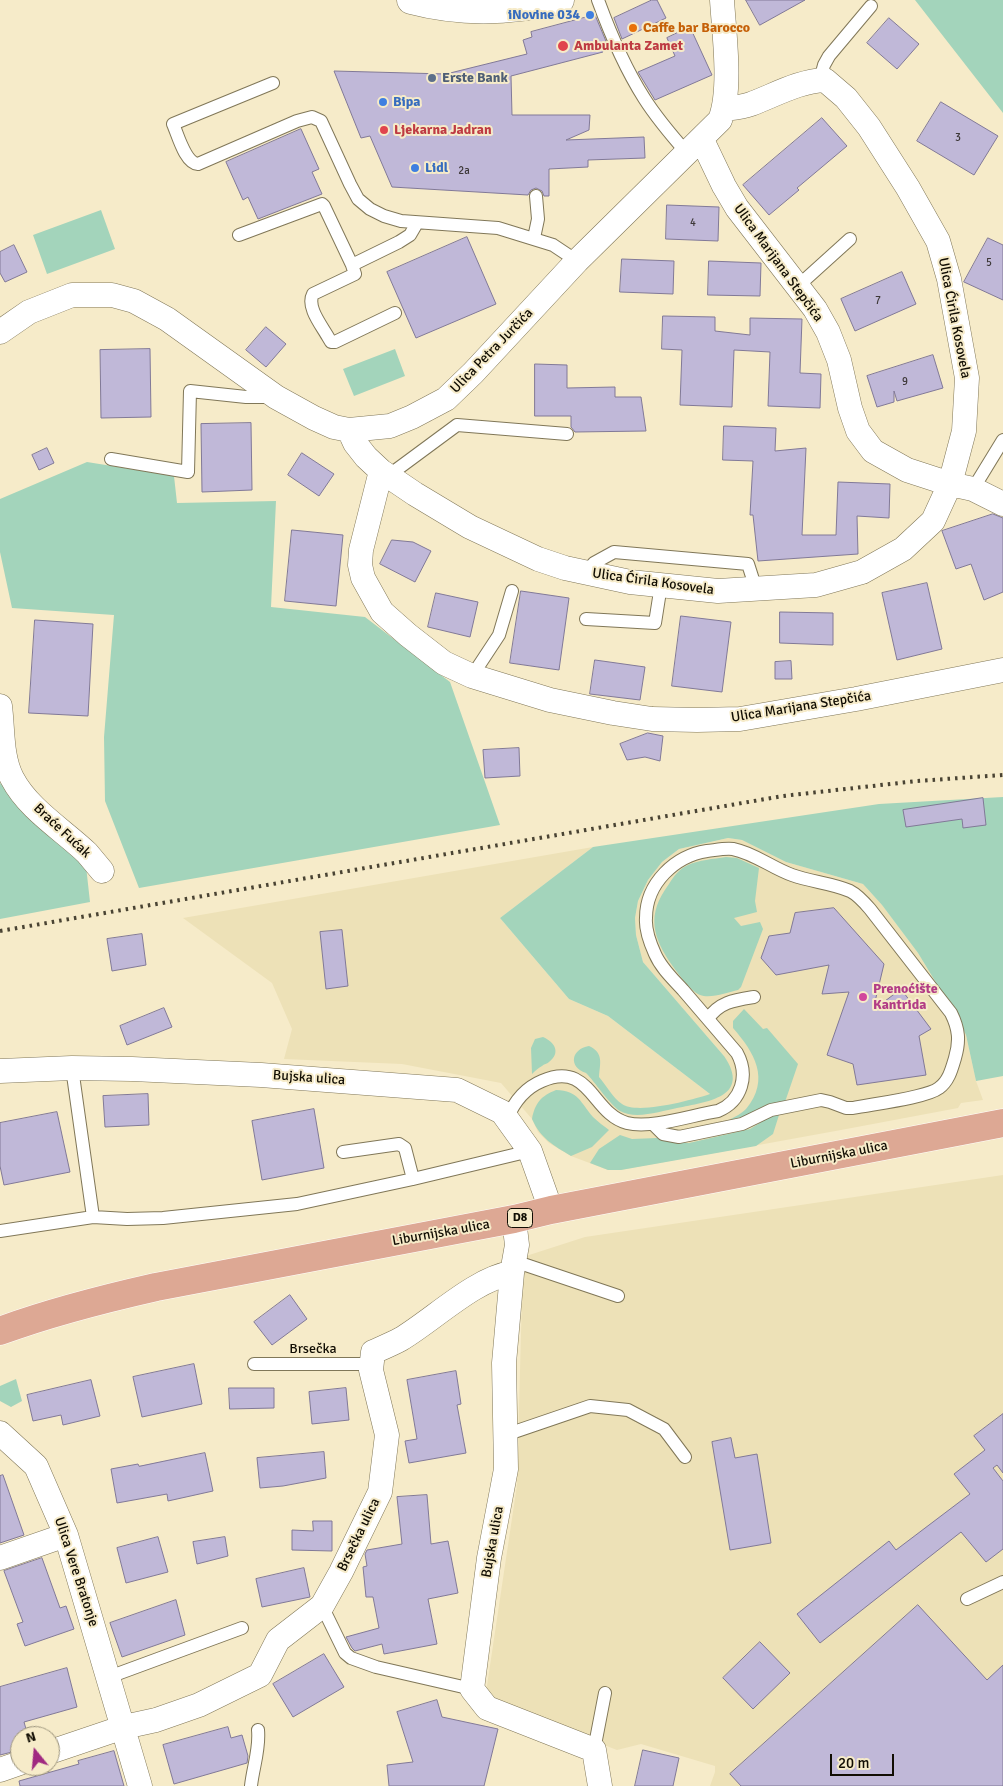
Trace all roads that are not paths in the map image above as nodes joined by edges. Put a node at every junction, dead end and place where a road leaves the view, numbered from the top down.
1 (560, 0) edge
2 (598, 0) edge
3 (722, 0) edge
4 (426, 2) edge
5 (871, 6) dead end
6 (820, 80) junction
7 (273, 83) dead end
8 (725, 109) junction
9 (694, 146) junction
10 (536, 196) dead end
11 (417, 223) junction
12 (239, 235) dead end
13 (534, 238) junction
14 (850, 239) dead end
15 (577, 261) junction
16 (352, 265) junction
17 (798, 286) junction
18 (395, 313) dead end
19 (0, 332) edge
20 (276, 397) junction
21 (349, 430) junction
22 (567, 434) dead end
23 (1003, 440) edge
24 (112, 459) dead end
25 (385, 473) junction
26 (962, 486) junction
27 (1003, 504) edge
28 (586, 572) junction
29 (661, 585) junction
30 (756, 589) junction
31 (512, 591) dead end
32 (586, 619) dead end
33 (1003, 670) edge
34 (472, 676) junction
35 (0, 706) edge
36 (2, 758) edge
37 (102, 871) dead end
38 (754, 997) dead end
39 (708, 1019) junction
40 (72, 1068) junction
41 (0, 1071) edge
42 (507, 1119) junction
43 (1003, 1123) edge
44 (653, 1124) junction
45 (530, 1150) junction
46 (342, 1152) dead end
47 (412, 1179) junction
48 (551, 1210) junction
49 (93, 1217) junction
50 (514, 1220) junction
51 (0, 1231) edge
52 (513, 1267) junction
53 (618, 1296) dead end
54 (0, 1331) edge
55 (254, 1364) dead end
56 (372, 1364) junction
57 (0, 1433) edge
58 (505, 1435) junction
59 (684, 1458) dead end
60 (66, 1535) junction
61 (0, 1558) edge
62 (1003, 1582) edge
63 (967, 1598) dead end
64 (322, 1606) junction
65 (242, 1628) dead end
66 (109, 1678) junction
67 (472, 1689) junction
68 (605, 1693) dead end
69 (124, 1727) junction
70 (258, 1730) dead end
71 (60, 1749) edge
72 (594, 1750) junction
73 (140, 1786) edge
74 (251, 1786) edge
75 (600, 1786) edge

1 - 4 main road
2 - 9 lane
3 - 8 street
5 - 6 lane
6 - 8 street
6 - 26 street, Ulica Ćirila Kosovela
7 - 11 lane
8 - 9 street, Ulica Petra Jurčića
9 - 15 street, Ulica Petra Jurčića
9 - 17 street, Ulica Marijana Stepčića
10 - 13 lane
11 - 13 lane
11 - 16 lane
12 - 16 lane
13 - 15 lane
14 - 17 lane
15 - 21 street, Ulica Petra Jurčića
16 - 18 lane
17 - 26 street, Ulica Marijana Stepčića
19 - 20 street, Ulica Petra Jurčića
20 - 21 street, Ulica Petra Jurčića
20 - 24 lane
21 - 25 street, Ulica Ćirila Kosovela
22 - 25 lane
23 - 26 lane
25 - 28 street, Ulica Ćirila Kosovela
25 - 34 street, Ulica Marijana Stepčića
26 - 27 street, Ulica Marijana Stepčića
26 - 30 street, Ulica Ćirila Kosovela
28 - 29 street, Ulica Ćirila Kosovela
28 - 30 lane
29 - 30 street, Ulica Ćirila Kosovela
29 - 32 lane
31 - 34 lane
33 - 34 street, Ulica Marijana Stepčića
35 - 36 street, Braće Fućak
36 - 37 street, Braće Fućak
38 - 39 lane
39 - 44 lane
39 - 44 lane
40 - 41 street, Bujska ulica
40 - 42 street, Bujska ulica
40 - 49 lane
42 - 44 lane
42 - 45 street, Bujska ulica
43 - 48 main road, Liburnijska ulica / D8
45 - 47 lane
45 - 48 street, Bujska ulica
46 - 47 lane
47 - 49 lane
48 - 50 main road, Liburnijska ulica / D8
49 - 51 lane
50 - 52 street, Bujska ulica
50 - 54 main road, Liburnijska ulica / D8
52 - 53 lane
52 - 56 street
52 - 58 street, Bujska ulica
55 - 56 lane, Brsečka
56 - 64 street, Brsečka ulica
57 - 60 street, Ulica Vere Bratonje
58 - 59 lane
58 - 67 street, Bujska ulica
60 - 61 street
60 - 66 street, Ulica Vere Bratonje
62 - 63 lane
64 - 67 lane
64 - 69 street, Brsečka ulica
65 - 66 lane
66 - 69 street, Ulica Vere Bratonje
67 - 72 street
68 - 72 lane
69 - 71 street
69 - 73 street, Ulica Vere Bratonje
70 - 74 lane
72 - 75 street

